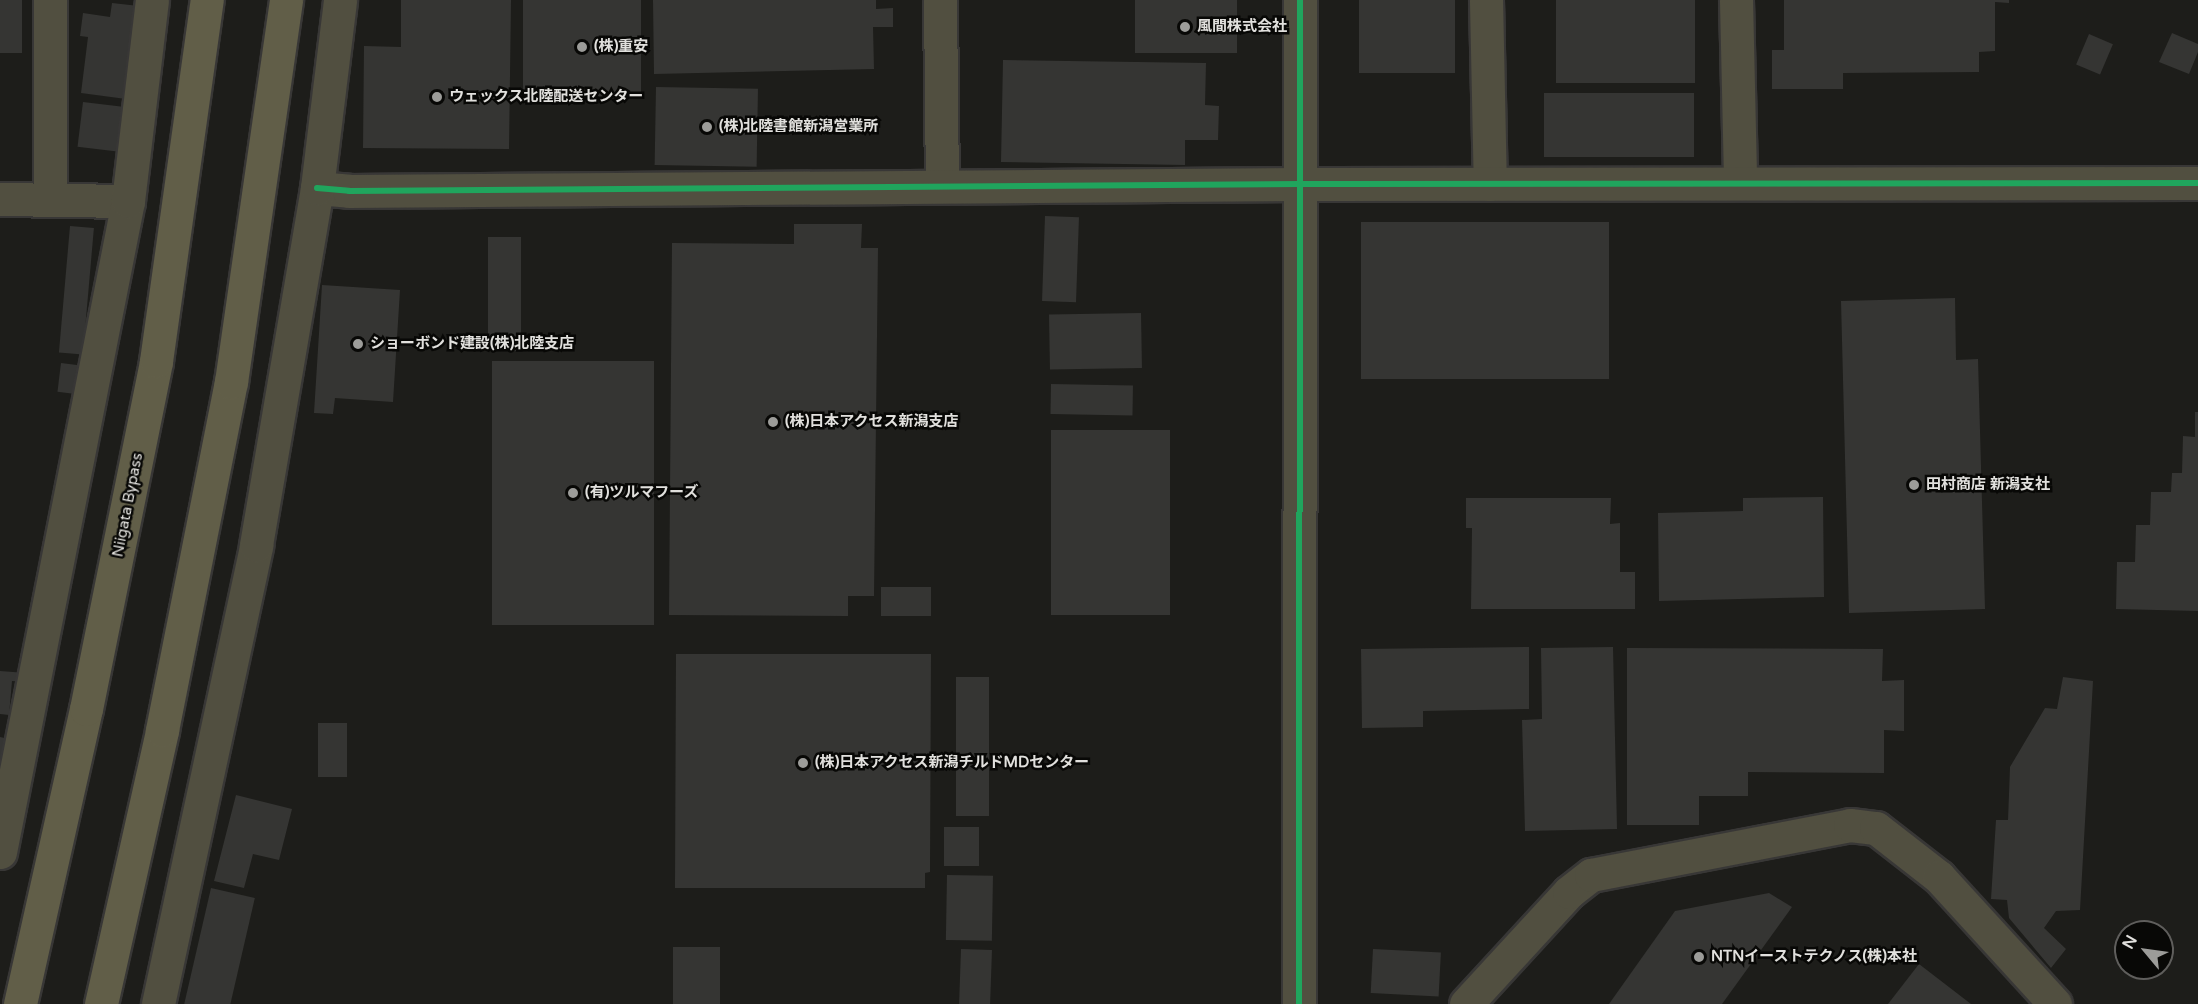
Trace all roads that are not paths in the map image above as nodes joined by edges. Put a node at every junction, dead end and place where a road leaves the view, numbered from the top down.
1 (50, 0) edge
2 (152, 0) edge
3 (207, 0) edge
4 (286, 0) edge
5 (340, 0) edge
6 (940, 0) edge
7 (1300, 0) edge
8 (1486, 0) edge
9 (1736, 0) edge
10 (1740, 183) junction
11 (2198, 183) edge
12 (1300, 184) junction
13 (1490, 184) junction
14 (942, 186) junction
15 (316, 188) junction
16 (50, 199) junction
17 (0, 200) edge
18 (128, 201) junction
19 (0, 850) edge
20 (20, 1004) edge
21 (101, 1004) edge
22 (158, 1004) edge
23 (1299, 1004) edge
24 (1466, 1004) edge
25 (2055, 1004) edge

1 - 16 street
2 - 18 street
3 - 20 highway, Niigata Bypass
4 - 21 highway
5 - 15 street
6 - 14 street
7 - 12 street
8 - 13 street
9 - 10 street
10 - 11 street
10 - 13 street
12 - 13 street
12 - 14 street
12 - 23 street
14 - 15 street
15 - 22 street
16 - 17 street
16 - 18 street
18 - 19 street
24 - 25 street

